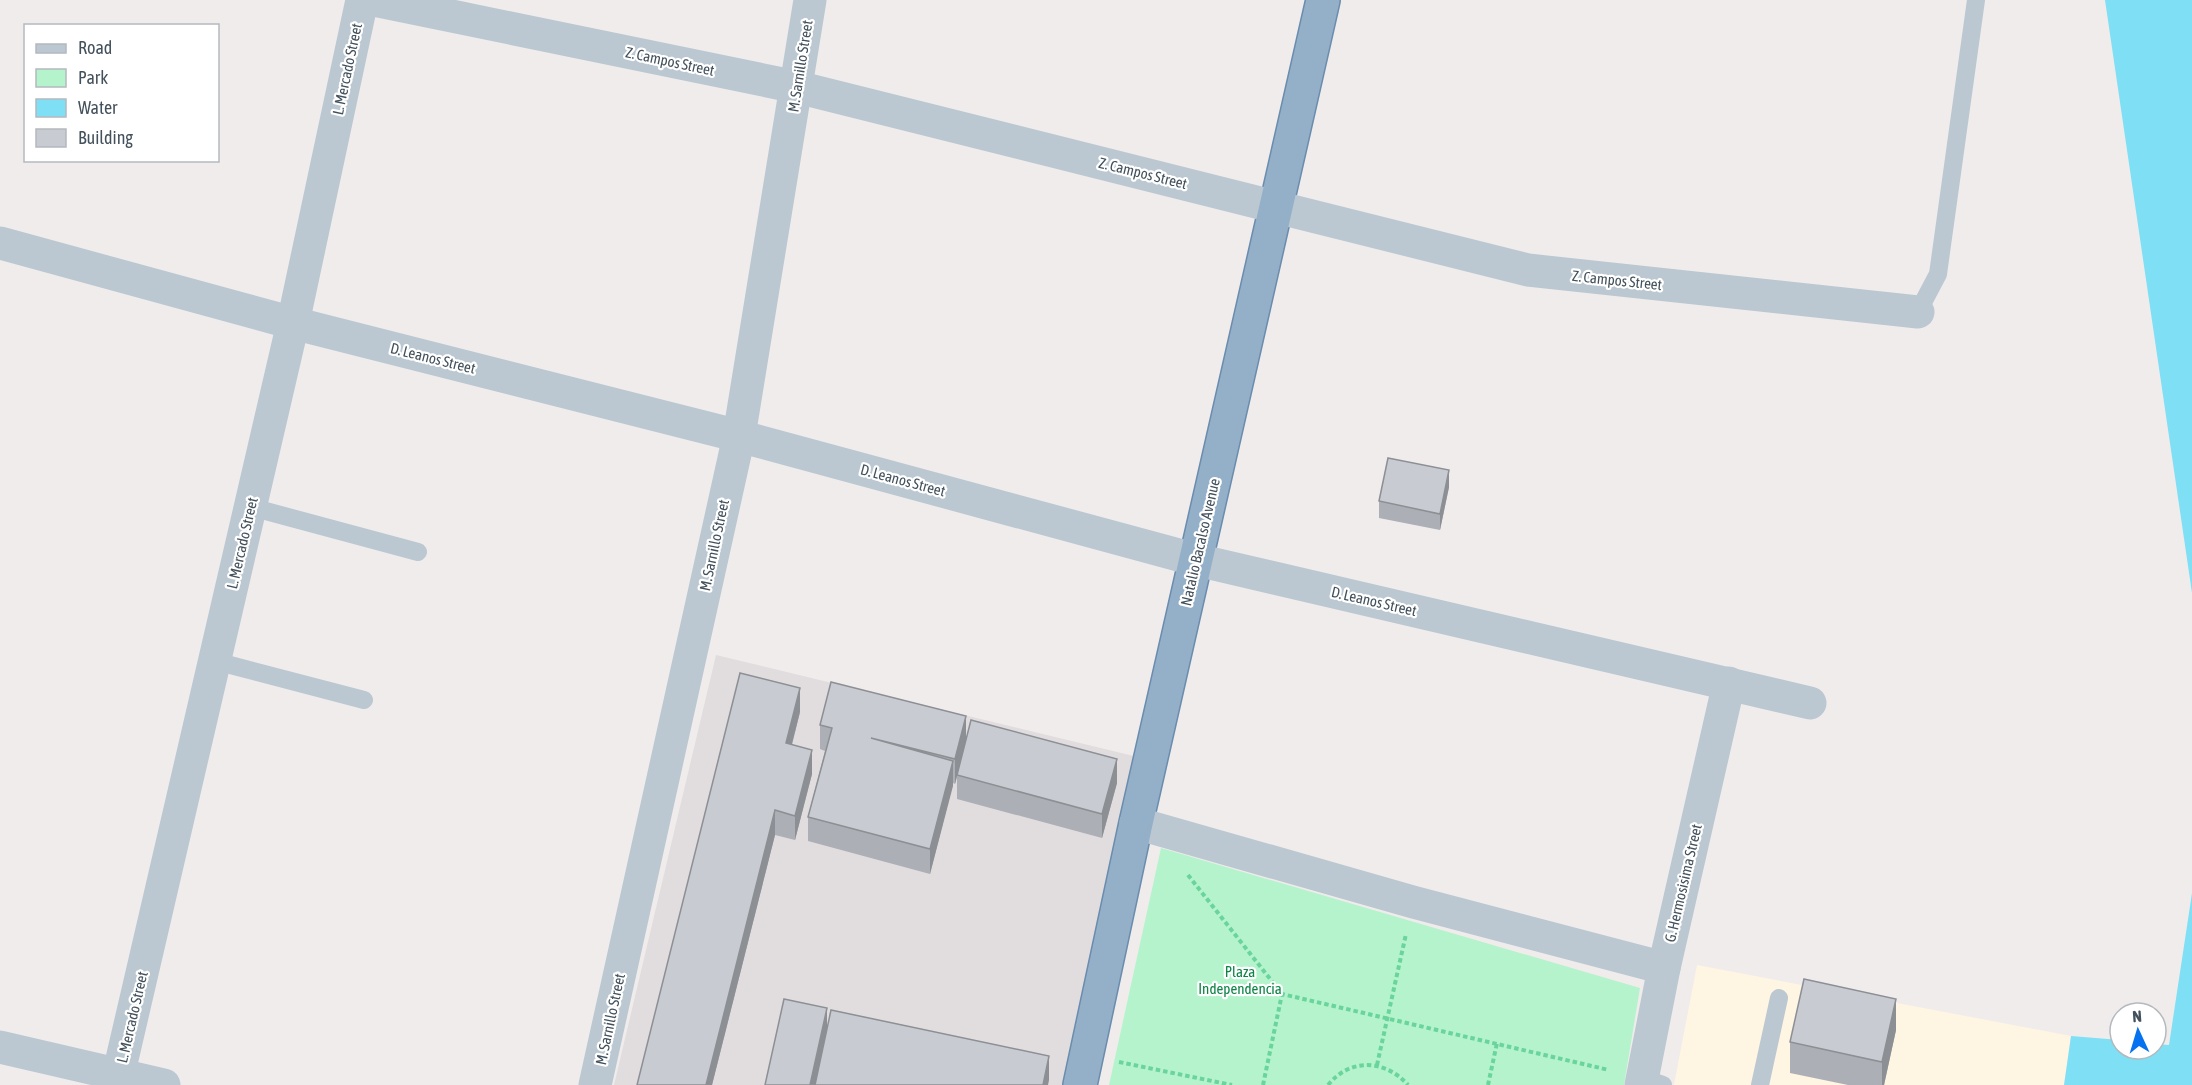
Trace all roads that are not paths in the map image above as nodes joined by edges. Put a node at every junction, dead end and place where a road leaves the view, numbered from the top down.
1 (362, 0) edge
2 (374, 0) edge
3 (810, 0) edge
4 (1323, 0) edge
5 (1976, 0) edge
6 (797, 87) junction
7 (1276, 206) junction
8 (0, 243) edge
9 (1918, 312) joint
10 (293, 323) junction
11 (739, 436) junction
12 (251, 507) junction
13 (418, 552) dead end
14 (1197, 560) junction
15 (215, 661) junction
16 (1729, 683) junction
17 (364, 699) dead end
18 (1810, 703) dead end
19 (1136, 823) junction
20 (1664, 968) junction
21 (1779, 998) dead end
22 (0, 1047) edge
23 (1083, 1070) edge
24 (117, 1080) edge
25 (1649, 1083) edge
26 (164, 1085) edge
27 (595, 1085) edge
28 (1760, 1085) edge

1 - 10 street, L. Mercado Street
2 - 6 street, Z. Campos Street
3 - 6 street, M. Sarnillo Street
4 - 7 highway, Natalio Bacalso Avenue
5 - 9 lane
6 - 7 street, Z. Campos Street
6 - 11 street, M. Sarnillo Street
7 - 9 street, Z. Campos Street
7 - 14 highway, Natalio Bacalso Avenue
8 - 10 street, D. Leanos Street
10 - 11 street, D. Leanos Street
10 - 12 street, L. Mercado Street
11 - 14 street, D. Leanos Street
11 - 27 street, M. Sarnillo Street
12 - 13 lane
12 - 15 street, L. Mercado Street
14 - 16 street, D. Leanos Street
14 - 19 highway, Natalio Bacalso Avenue
15 - 17 lane
15 - 24 street, L. Mercado Street
16 - 18 street, D. Leanos Street
16 - 20 street, G. Hermosisima Street
19 - 20 street
19 - 23 highway, Natalio Bacalso Avenue
20 - 25 street, G. Hermosisima Street
21 - 28 lane
22 - 24 street
24 - 26 street

